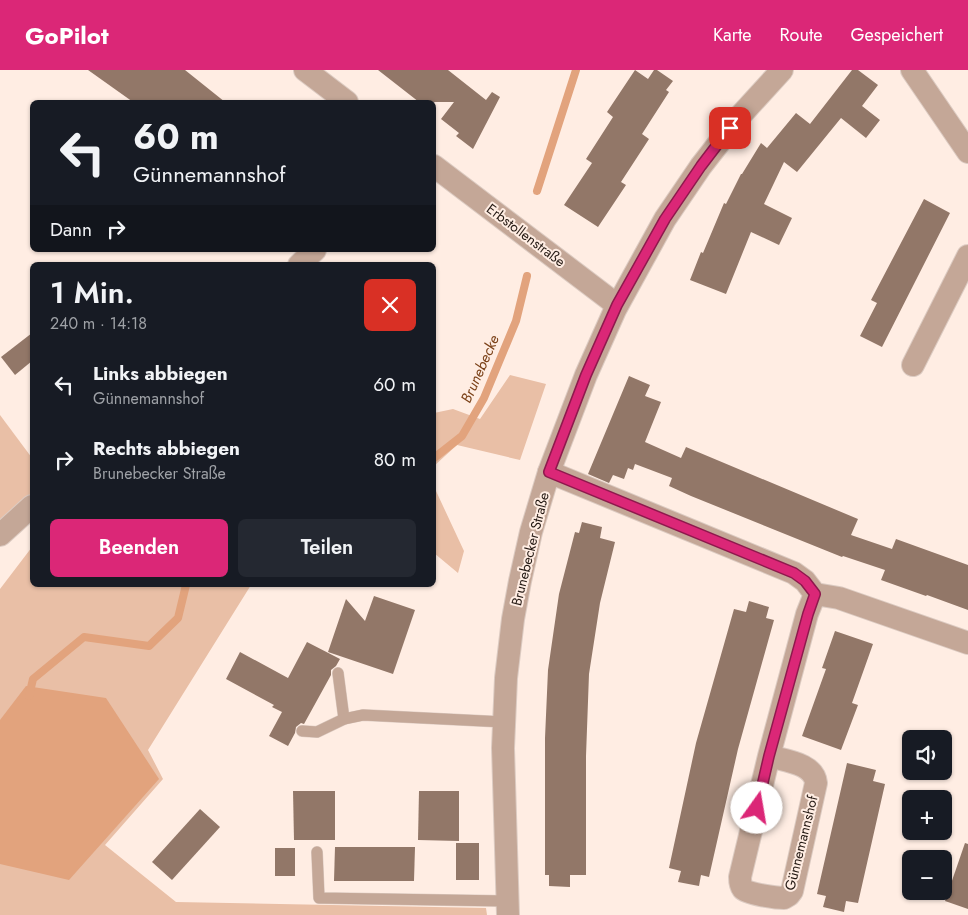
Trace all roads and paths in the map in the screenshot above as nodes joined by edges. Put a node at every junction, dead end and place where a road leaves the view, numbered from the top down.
1 (305, 70) edge
2 (782, 70) edge
3 (912, 70) edge
4 (344, 100) edge
5 (968, 152) edge
6 (436, 167) edge
7 (313, 252) edge
8 (968, 256) edge
9 (302, 262) edge
10 (617, 305) junction
11 (913, 365) dead end
12 (549, 472) junction
13 (30, 508) edge
14 (0, 535) edge
15 (815, 594) junction
16 (968, 643) edge
17 (338, 672) dead end
18 (344, 719) junction
19 (504, 722) junction
20 (302, 731) dead end
21 (769, 756) junction
22 (317, 852) dead end
23 (507, 908) edge

1 - 4 street
2 - 10 street, Brunebecker Straße
3 - 5 street
6 - 10 street, Erbstollenstraße
7 - 9 street
8 - 11 street
10 - 12 street, Brunebecker Straße
12 - 15 street
12 - 19 street, Brunebecker Straße
13 - 14 street
15 - 16 street
15 - 21 street, Günnemannshof
17 - 18 lane
18 - 19 lane
18 - 20 lane
19 - 23 street, Brunebecker Straße
21 - 21 street, Günnemannshof
22 - 23 lane

